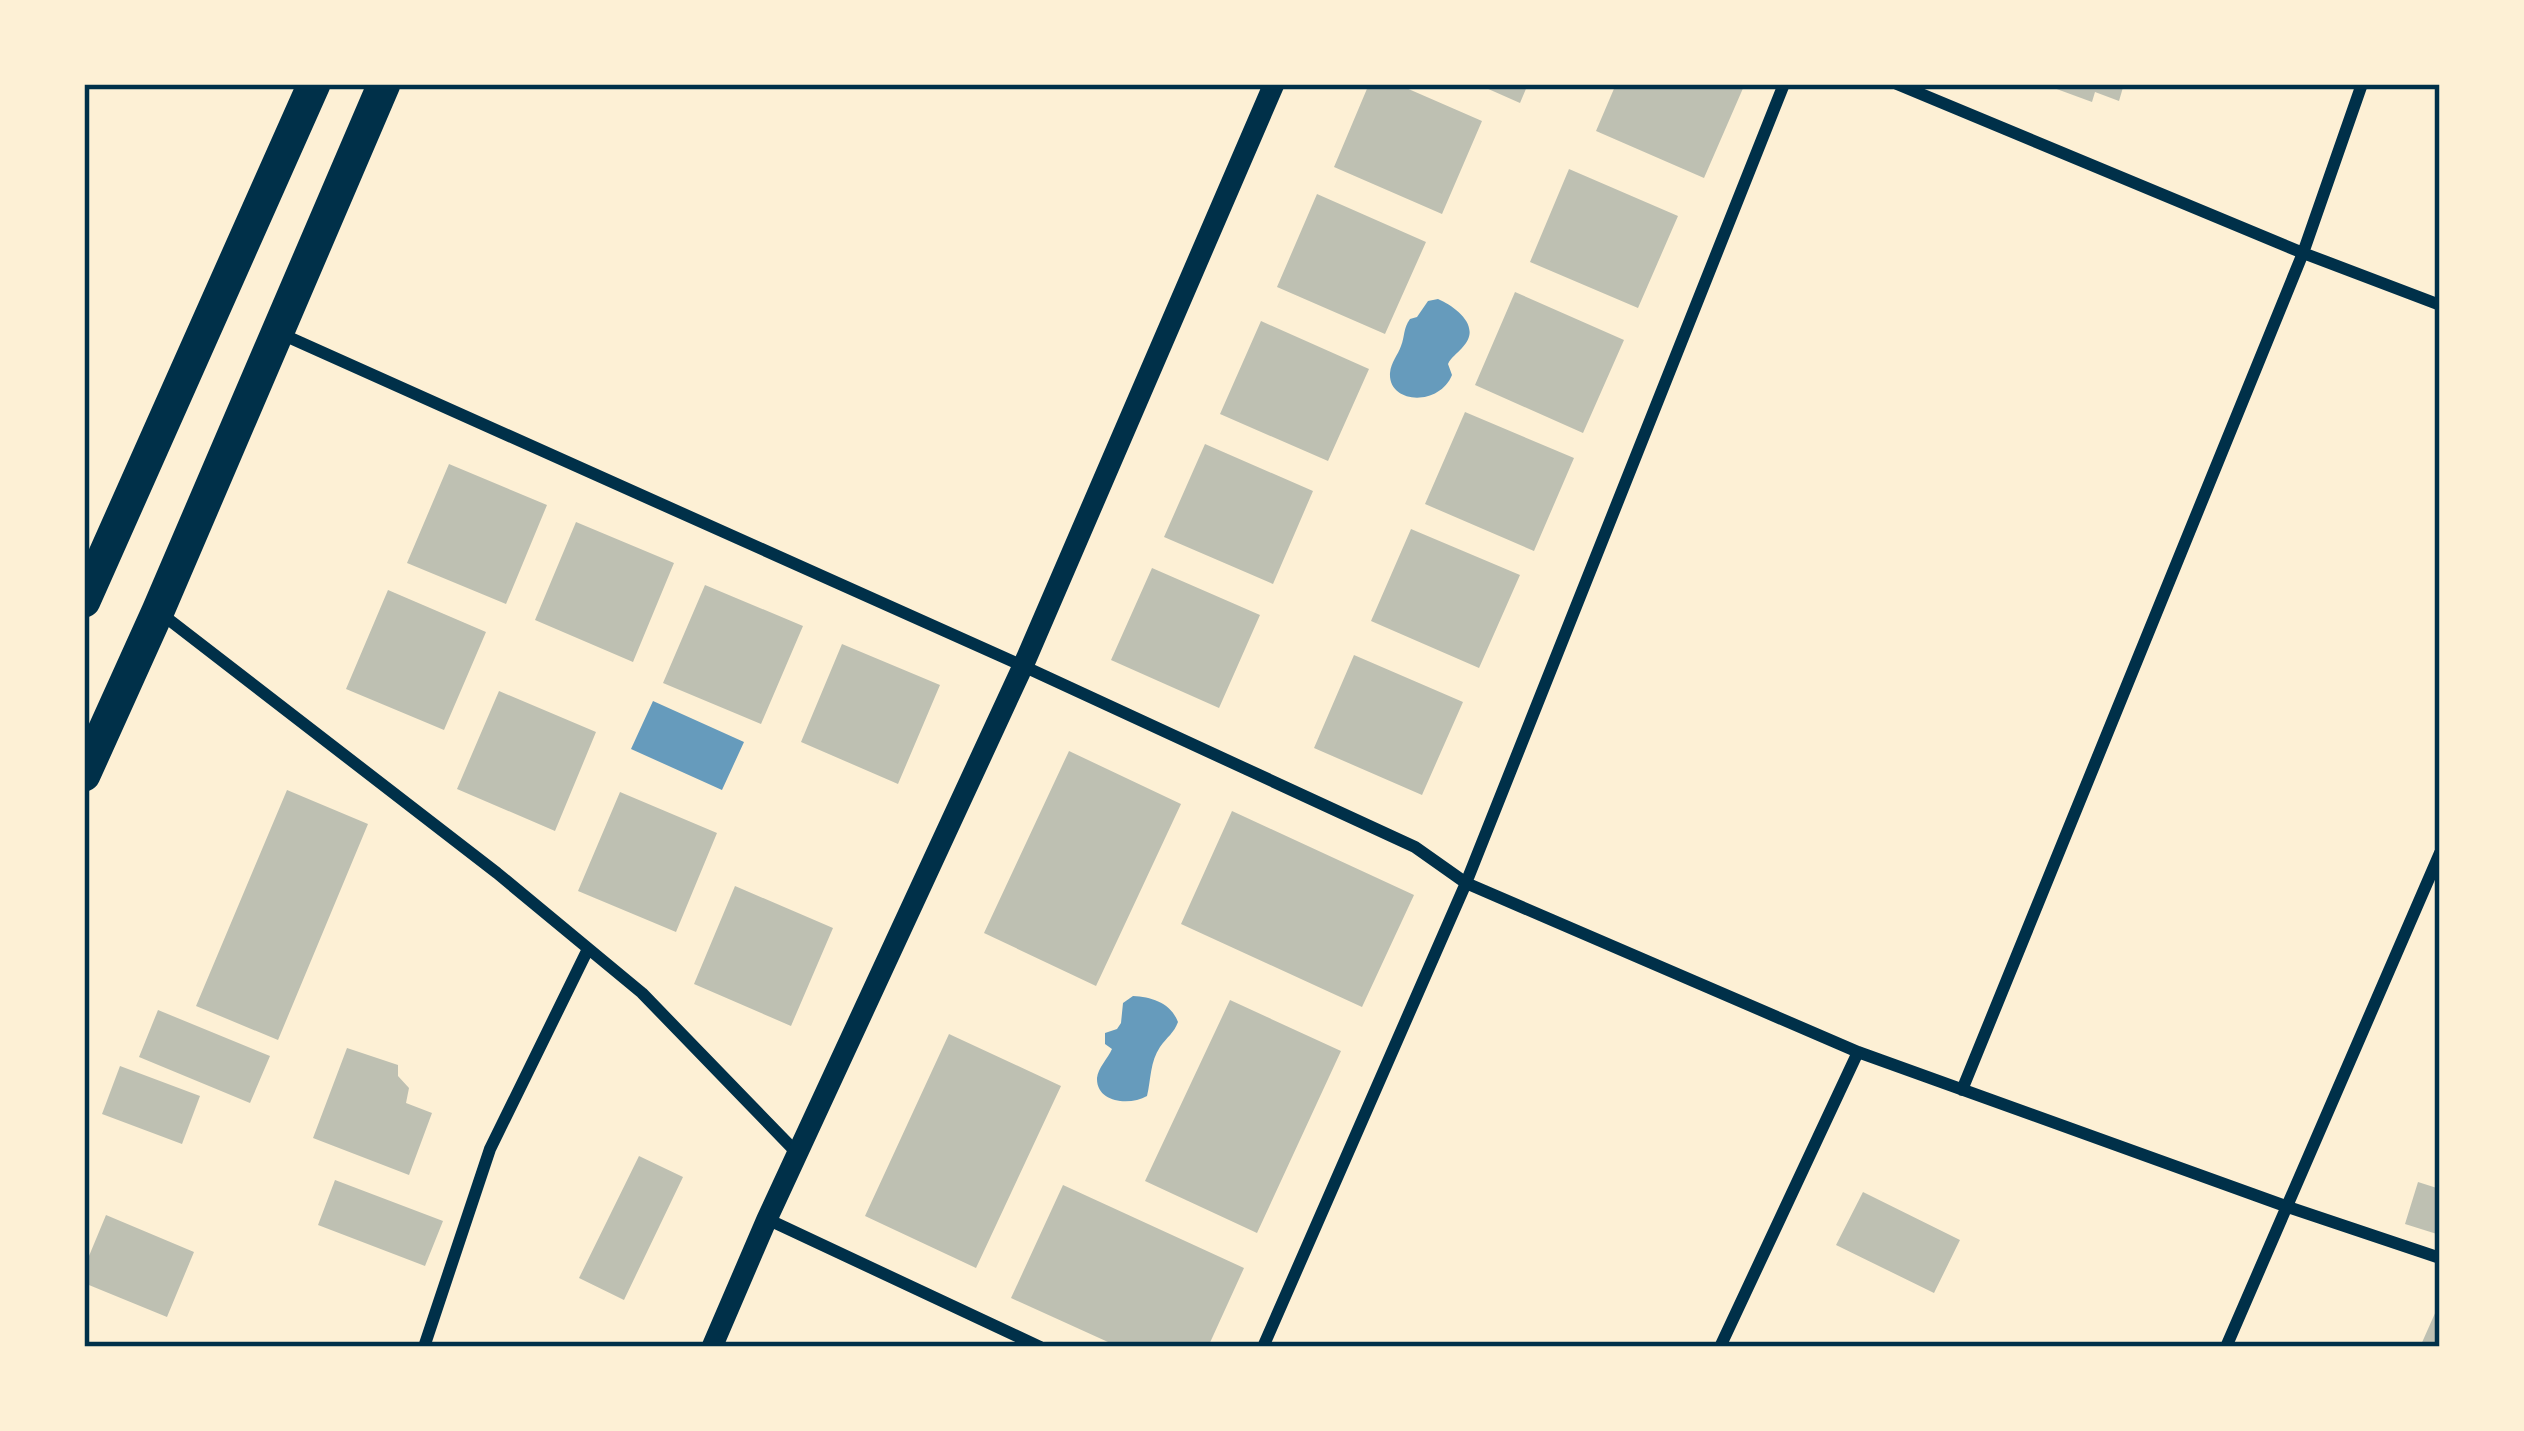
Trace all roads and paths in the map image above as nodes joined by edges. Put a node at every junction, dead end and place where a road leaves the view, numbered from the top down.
1 (314, 84) edge
2 (383, 84) edge
3 (1274, 84) edge
4 (1784, 84) edge
5 (1897, 84) edge
6 (2362, 84) edge
7 (2303, 254) junction
8 (2440, 304) edge
9 (276, 332) junction
10 (84, 601) edge
11 (158, 611) junction
12 (1024, 666) junction
13 (84, 775) edge
14 (2440, 853) edge
15 (1466, 883) junction
16 (588, 949) junction
17 (1858, 1052) junction
18 (1962, 1090) junction
19 (798, 1154) junction
20 (2288, 1207) junction
21 (767, 1219) junction
22 (2440, 1258) edge
23 (424, 1347) edge
24 (712, 1347) edge
25 (1040, 1347) edge
26 (1263, 1347) edge
27 (1720, 1347) edge
28 (2226, 1347) edge

1 - 10 highway
2 - 9 highway
3 - 12 street
4 - 15 street
5 - 7 street
6 - 7 street
7 - 8 street
7 - 18 street
9 - 11 highway
9 - 12 street
11 - 13 highway
11 - 16 street
12 - 15 street
12 - 19 street
14 - 20 street
15 - 17 street
15 - 26 street
16 - 19 street
16 - 23 street
17 - 18 street
17 - 27 street
18 - 20 street
19 - 21 street
20 - 22 street
20 - 28 street
21 - 24 street
21 - 25 street

